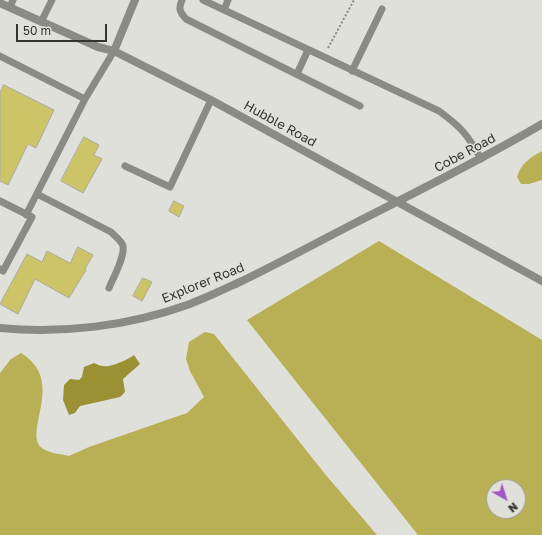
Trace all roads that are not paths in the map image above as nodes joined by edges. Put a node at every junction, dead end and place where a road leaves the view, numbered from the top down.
1 (52, 0) edge
2 (135, 0) edge
3 (182, 0) edge
4 (203, 0) edge
5 (228, 0) edge
6 (0, 3) edge
7 (12, 4) edge
8 (382, 9) dead end
9 (224, 10) junction
10 (41, 22) junction
11 (308, 50) junction
12 (114, 51) junction
13 (0, 56) edge
14 (352, 71) junction
15 (297, 74) junction
16 (85, 99) junction
17 (211, 100) junction
18 (360, 106) dead end
19 (542, 124) edge
20 (481, 159) junction
21 (125, 166) dead end
22 (37, 194) junction
23 (0, 201) edge
24 (398, 201) junction
25 (26, 215) junction
26 (0, 269) edge
27 (542, 281) edge
28 (109, 288) dead end
29 (0, 328) edge

1 - 10 lane
2 - 12 street
3 - 15 lane
4 - 9 lane
5 - 9 lane
6 - 7 street, Hubble Road
7 - 10 street, Hubble Road
8 - 14 lane
9 - 11 lane
10 - 12 street, Hubble Road
11 - 14 lane
11 - 15 lane
12 - 16 lane
12 - 17 street, Hubble Road
13 - 16 lane
14 - 20 lane
15 - 18 lane
16 - 22 lane
17 - 21 lane
17 - 24 street, Hubble Road
19 - 20 street, Cobe Road
20 - 24 street, Cobe Road
22 - 25 lane
22 - 28 lane
23 - 25 lane
24 - 27 street, Hubble Road
24 - 29 street, Explorer Road
25 - 26 lane

